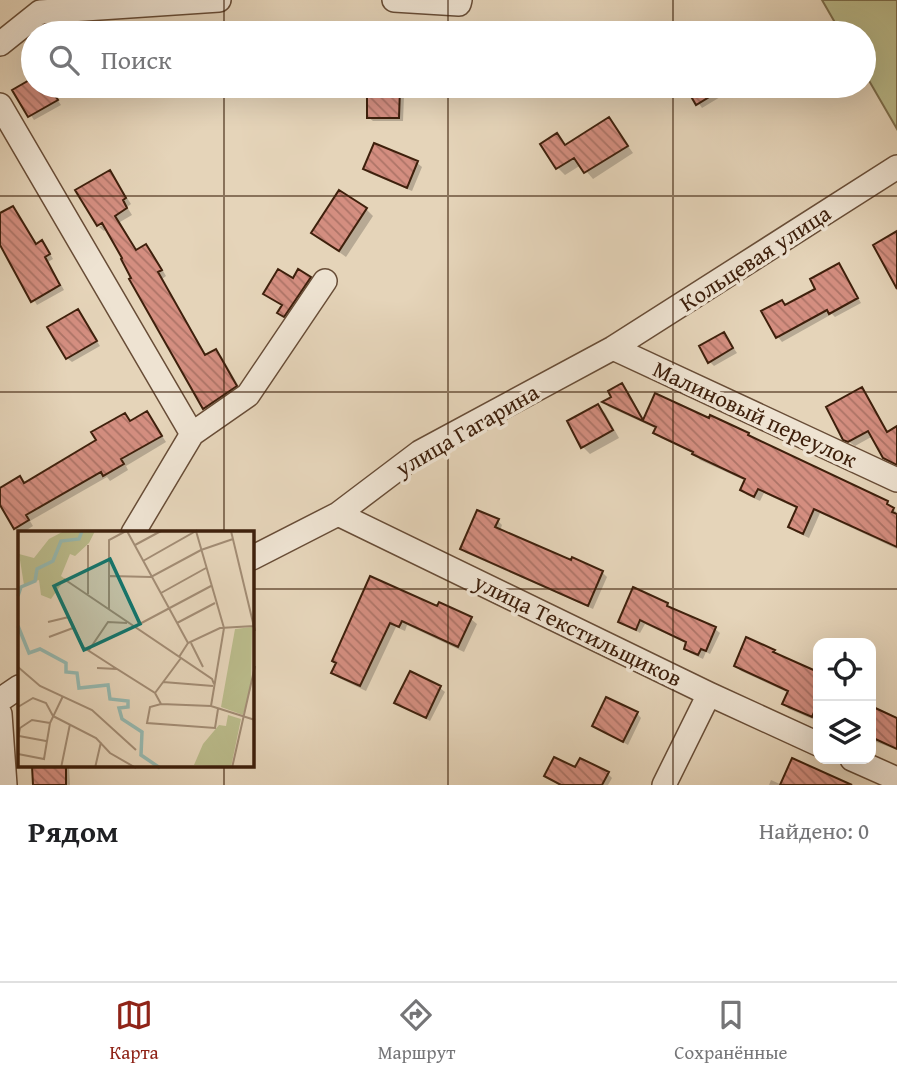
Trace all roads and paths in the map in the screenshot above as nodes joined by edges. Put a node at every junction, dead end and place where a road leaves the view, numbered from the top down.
1 (219, 0) edge
2 (394, 0) edge
3 (460, 0) edge
4 (29, 21) edge
5 (21, 27) edge
6 (0, 44) edge
7 (0, 105) edge
8 (897, 167) edge
9 (325, 281) dead end
10 (613, 348) junction
11 (192, 434) junction
12 (897, 480) edge
13 (338, 514) junction
14 (134, 531) edge
15 (254, 557) edge
16 (18, 688) edge
17 (709, 694) junction
18 (0, 700) edge
19 (0, 714) edge
20 (813, 742) edge
21 (863, 764) edge
22 (897, 779) edge
23 (5, 785) edge
24 (664, 785) edge

1 - 4 street
2 - 3 street
5 - 6 street
7 - 11 street
8 - 10 street, Кольцевая улица
9 - 11 street
10 - 12 street, Малиновый переулок
10 - 13 street, улица Гагарина
11 - 14 street
13 - 15 street, улица Гагарина
13 - 17 street, улица Текстильщиков
16 - 18 street
17 - 20 street, улица Текстильщиков
17 - 24 street
19 - 23 street
21 - 22 street

